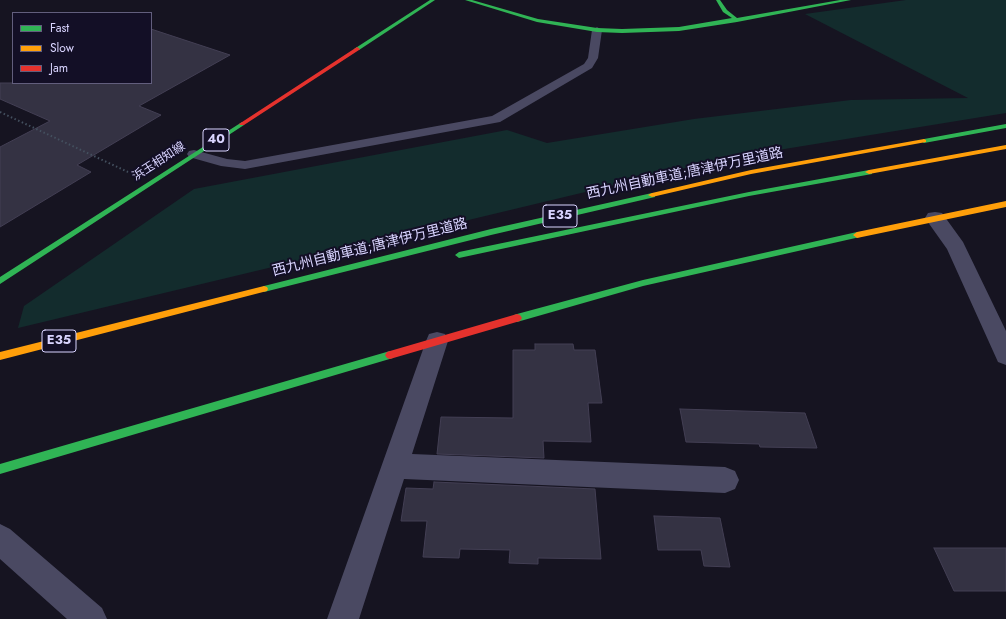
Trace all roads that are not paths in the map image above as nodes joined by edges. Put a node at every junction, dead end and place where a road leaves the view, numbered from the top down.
1 (433, 0) edge
2 (467, 0) edge
3 (497, 0) edge
4 (718, 0) edge
5 (849, 0) edge
6 (740, 8) dead end
7 (721, 12) junction
8 (737, 20) junction
9 (597, 25) junction
10 (1006, 126) edge
11 (1006, 147) edge
12 (194, 154) junction
13 (1006, 204) edge
14 (935, 218) junction
15 (453, 256) dead end
16 (344, 279) dead end
17 (0, 280) edge
18 (117, 326) junction
19 (437, 341) junction
20 (1006, 355) edge
21 (0, 356) edge
22 (396, 466) junction
23 (0, 469) edge
24 (725, 480) dead end
25 (0, 539) edge
26 (91, 619) edge
27 (343, 619) edge

1 - 12 main road, 浜玉相知線 / 40
2 - 9 main road
3 - 9 main road
4 - 7 main road
5 - 8 main road
6 - 7 main road
7 - 8 main road
8 - 9 main road
9 - 12 lane
10 - 18 main road, 西九州自動車道;唐津伊万里道路 / E35
11 - 15 main road, 西九州自動車道;唐津伊万里道路 / E35
12 - 17 main road, 浜玉相知線 / 40
13 - 14 main road
14 - 19 main road
14 - 20 street
16 - 18 main road, 西九州自動車道;唐津伊万里道路 / E35
18 - 21 main road, 西九州自動車道;唐津伊万里道路 / E35
19 - 22 street
19 - 23 main road
22 - 24 street
22 - 27 street
25 - 26 street

